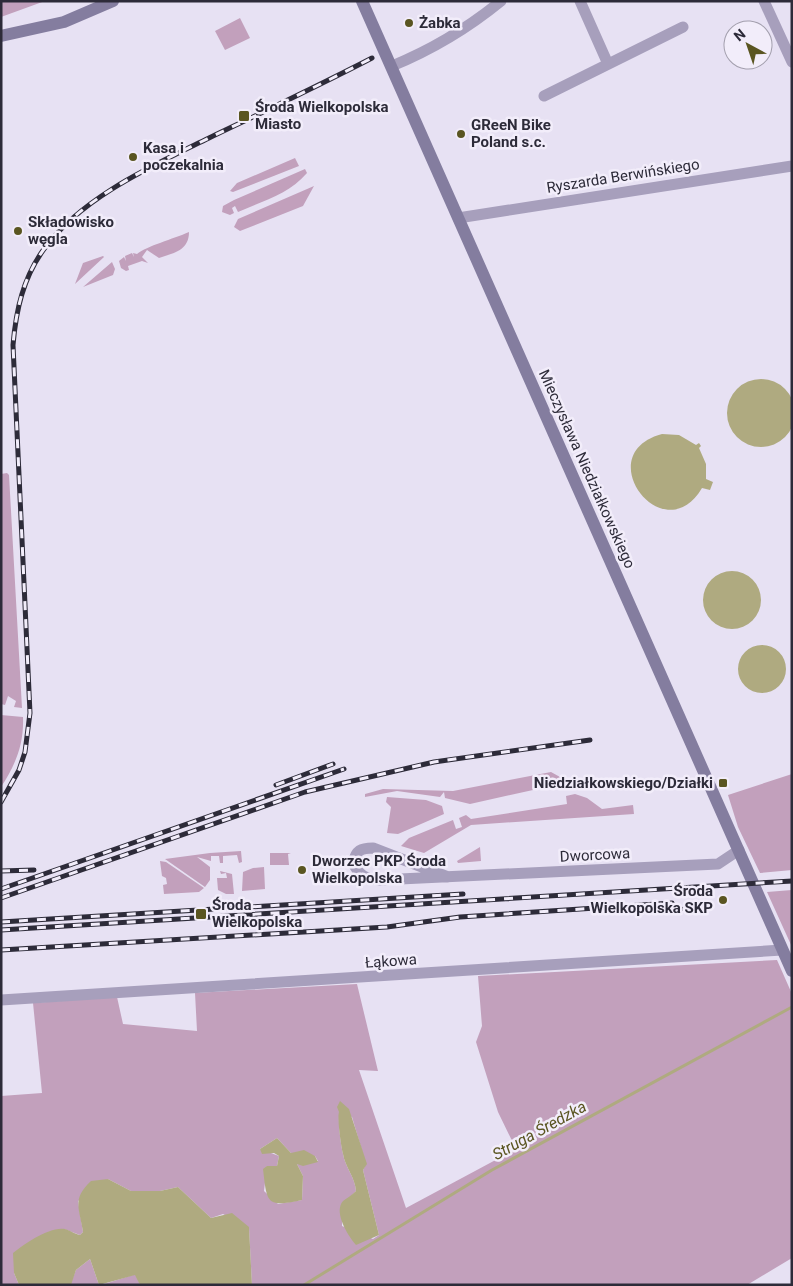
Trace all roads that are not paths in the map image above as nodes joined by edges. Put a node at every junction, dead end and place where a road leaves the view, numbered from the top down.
1 (113, 1) edge
2 (362, 1) edge
3 (502, 1) edge
4 (580, 1) edge
5 (764, 1) edge
6 (683, 27) dead end
7 (1, 36) edge
8 (792, 62) edge
9 (608, 64) junction
10 (392, 66) junction
11 (544, 96) dead end
12 (792, 166) edge
13 (458, 218) junction
14 (739, 850) junction
15 (448, 877) junction
16 (782, 950) junction
17 (790, 967) edge
18 (1, 1000) edge

1 - 7 street
2 - 10 street, Mieczysława Niedziałkowskiego
3 - 10 street
4 - 9 street
5 - 8 street
6 - 9 street
9 - 11 street
10 - 13 street, Mieczysława Niedziałkowskiego
12 - 13 street, Ryszarda Berwińskiego
13 - 14 street, Mieczysława Niedziałkowskiego
14 - 15 street, Dworcowa
14 - 16 street, Mieczysława Niedziałkowskiego
15 - 15 street, Dworcowa
16 - 17 street, Mieczysława Niedziałkowskiego
16 - 18 street, Łąkowa

